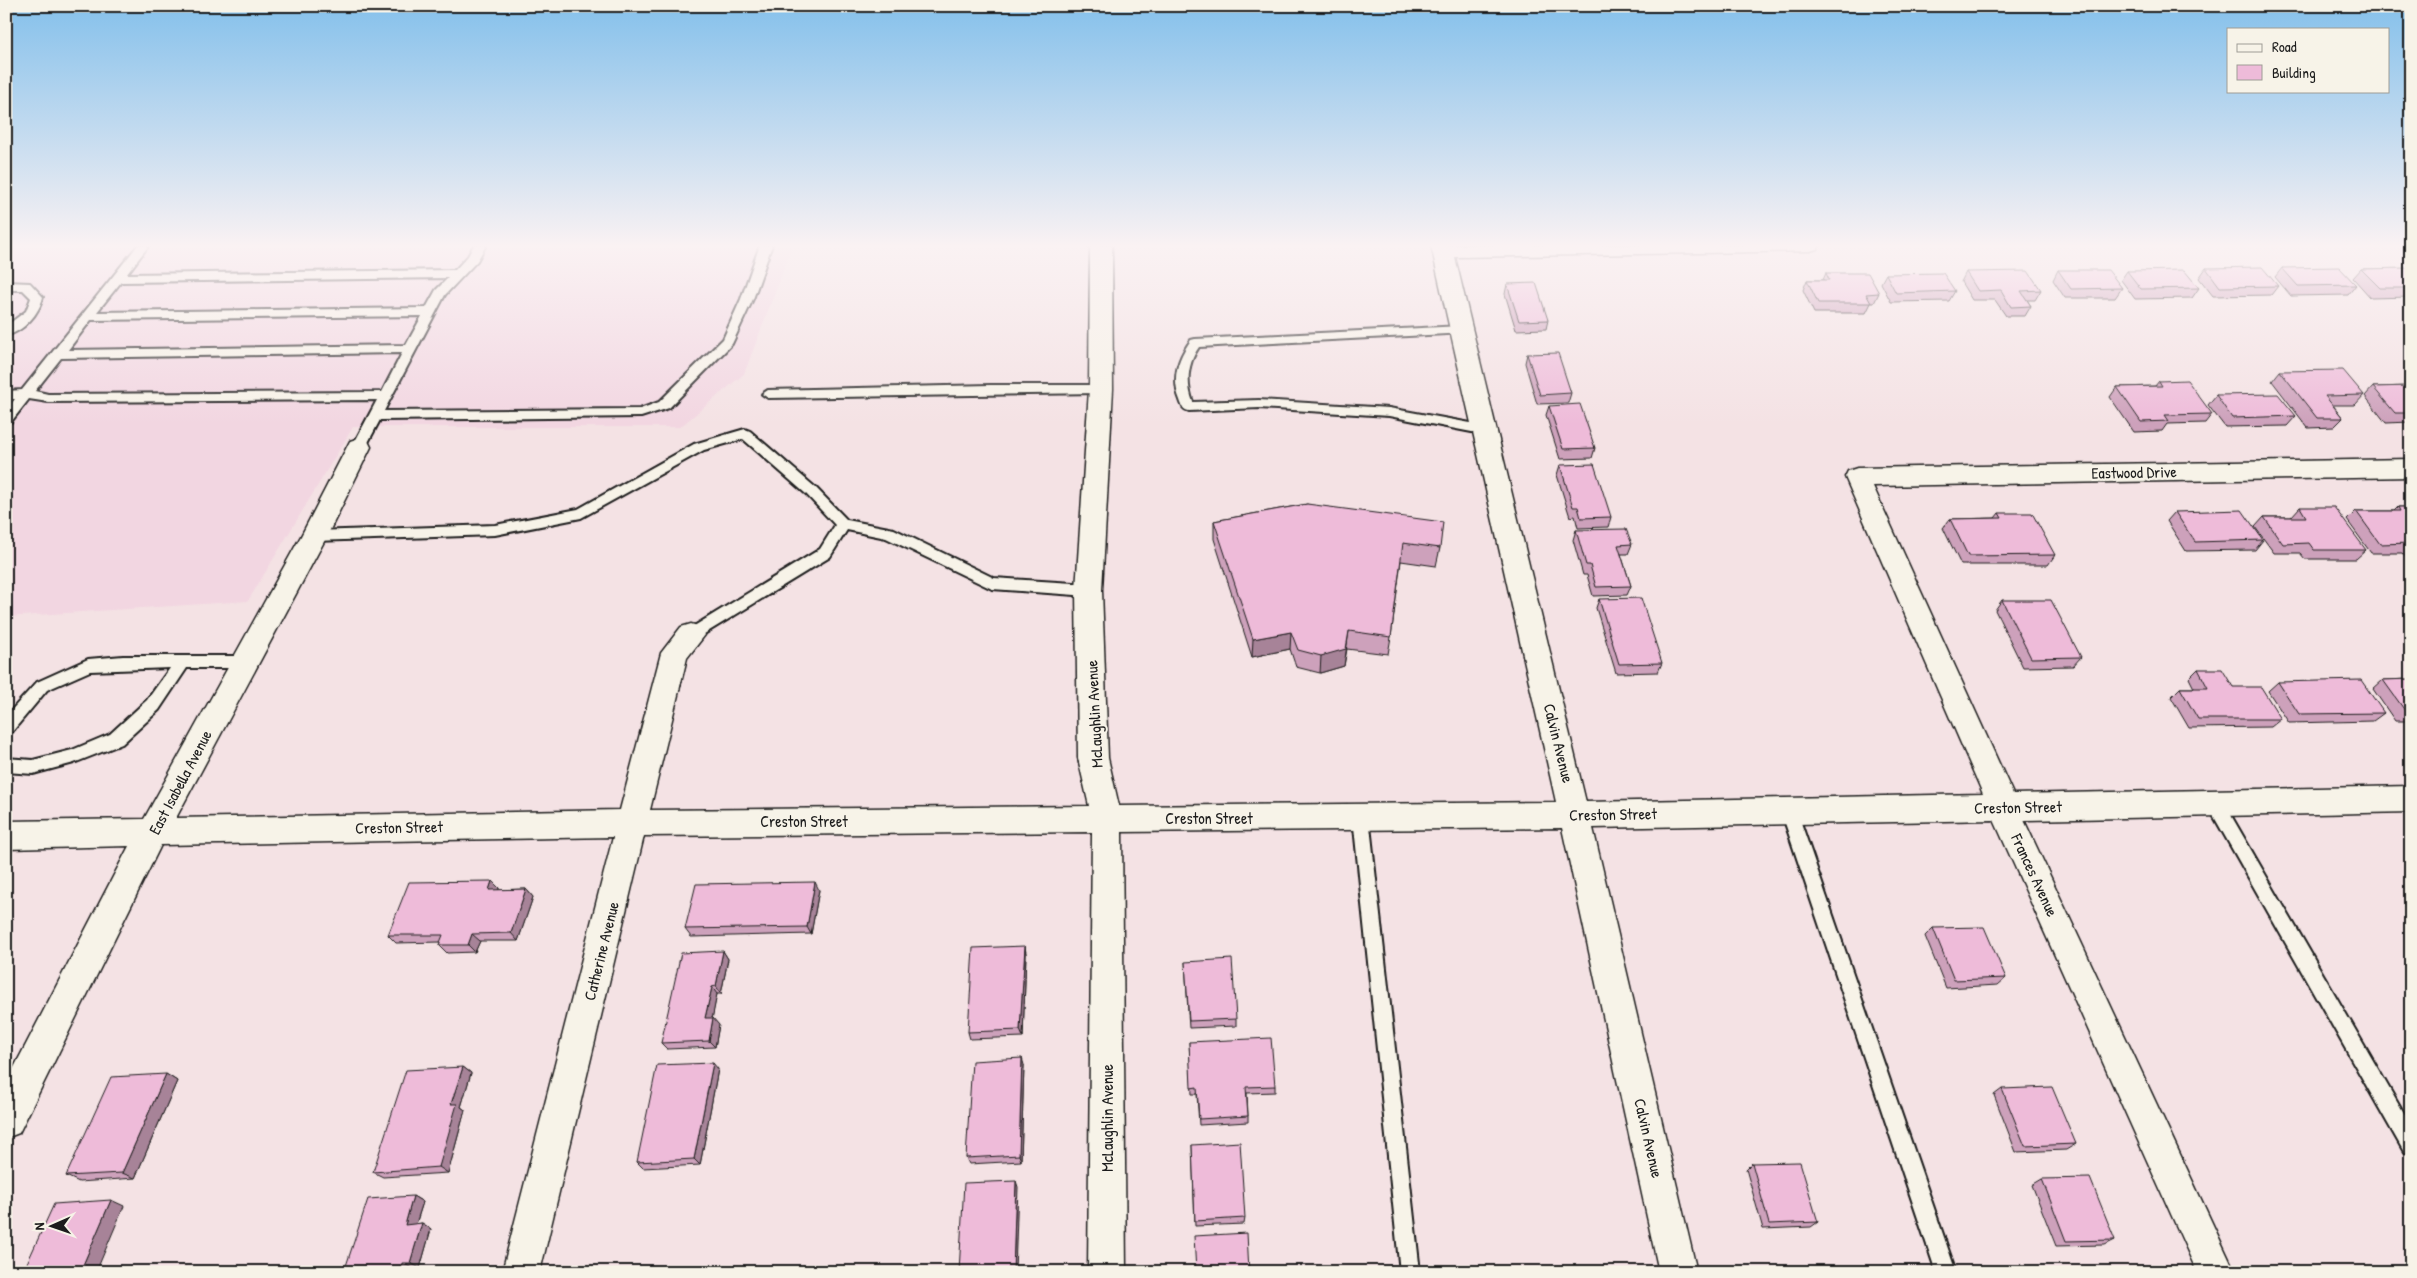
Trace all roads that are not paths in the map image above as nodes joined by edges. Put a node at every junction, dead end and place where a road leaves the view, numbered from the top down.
1 (36, 305) edge
2 (97, 305) edge
3 (434, 305) edge
4 (744, 305) edge
5 (1101, 305) edge
6 (1456, 305) edge
7 (430, 312) junction
8 (88, 316) junction
9 (1462, 330) junction
10 (6, 332) edge
11 (411, 349) junction
12 (58, 354) junction
13 (1101, 389) junction
14 (6, 394) edge
15 (26, 394) junction
16 (768, 394) dead end
17 (386, 396) junction
18 (376, 416) junction
19 (6, 419) edge
20 (1482, 429) junction
21 (360, 448) joint
22 (2411, 468) edge
23 (1856, 476) joint
24 (843, 524) junction
25 (314, 536) junction
26 (1089, 590) junction
27 (691, 635) joint
28 (183, 662) junction
29 (245, 662) junction
30 (6, 727) edge
31 (6, 766) edge
32 (2411, 800) edge
33 (2216, 803) junction
34 (2004, 808) junction
35 (1789, 811) junction
36 (1576, 815) junction
37 (1362, 817) junction
38 (1107, 819) junction
39 (633, 823) junction
40 (153, 831) junction
41 (6, 835) edge
42 (6, 1120) edge
43 (2411, 1145) edge
44 (521, 1272) edge
45 (1107, 1272) edge
46 (1410, 1272) edge
47 (1678, 1272) edge
48 (1946, 1272) edge
49 (2216, 1272) edge

1 - 10 lane
2 - 8 lane
3 - 7 lane
4 - 18 lane
5 - 13 street, McLaughlin Avenue
6 - 9 street, Calvin Avenue
7 - 8 lane
7 - 11 lane
8 - 12 lane
9 - 20 street, Calvin Avenue
9 - 20 lane
11 - 12 lane
11 - 17 lane
12 - 15 lane
13 - 16 lane
13 - 26 street, McLaughlin Avenue
14 - 15 lane
15 - 17 lane
15 - 19 lane
17 - 18 lane
18 - 21 lane
20 - 36 street, Calvin Avenue
21 - 25 street, East Isabella Avenue
22 - 23 street, Eastwood Drive
23 - 34 street, Frances Avenue
24 - 25 lane
24 - 26 lane
24 - 27 lane
25 - 29 street, East Isabella Avenue
26 - 38 street, McLaughlin Avenue
27 - 39 street, Catherine Avenue
28 - 29 lane
28 - 30 lane
28 - 31 lane
29 - 40 street, East Isabella Avenue
32 - 33 street, Creston Street
33 - 34 street, Creston Street
33 - 43 lane
34 - 35 street, Creston Street
34 - 49 street, Frances Avenue
35 - 36 street, Creston Street
35 - 48 lane
36 - 37 street, Creston Street
36 - 47 street, Calvin Avenue
37 - 38 street, Creston Street
37 - 46 lane
38 - 39 street, Creston Street
38 - 45 street, McLaughlin Avenue
39 - 40 street, Creston Street
39 - 44 street, Catherine Avenue
40 - 41 street, Creston Street
40 - 42 street, East Isabella Avenue

